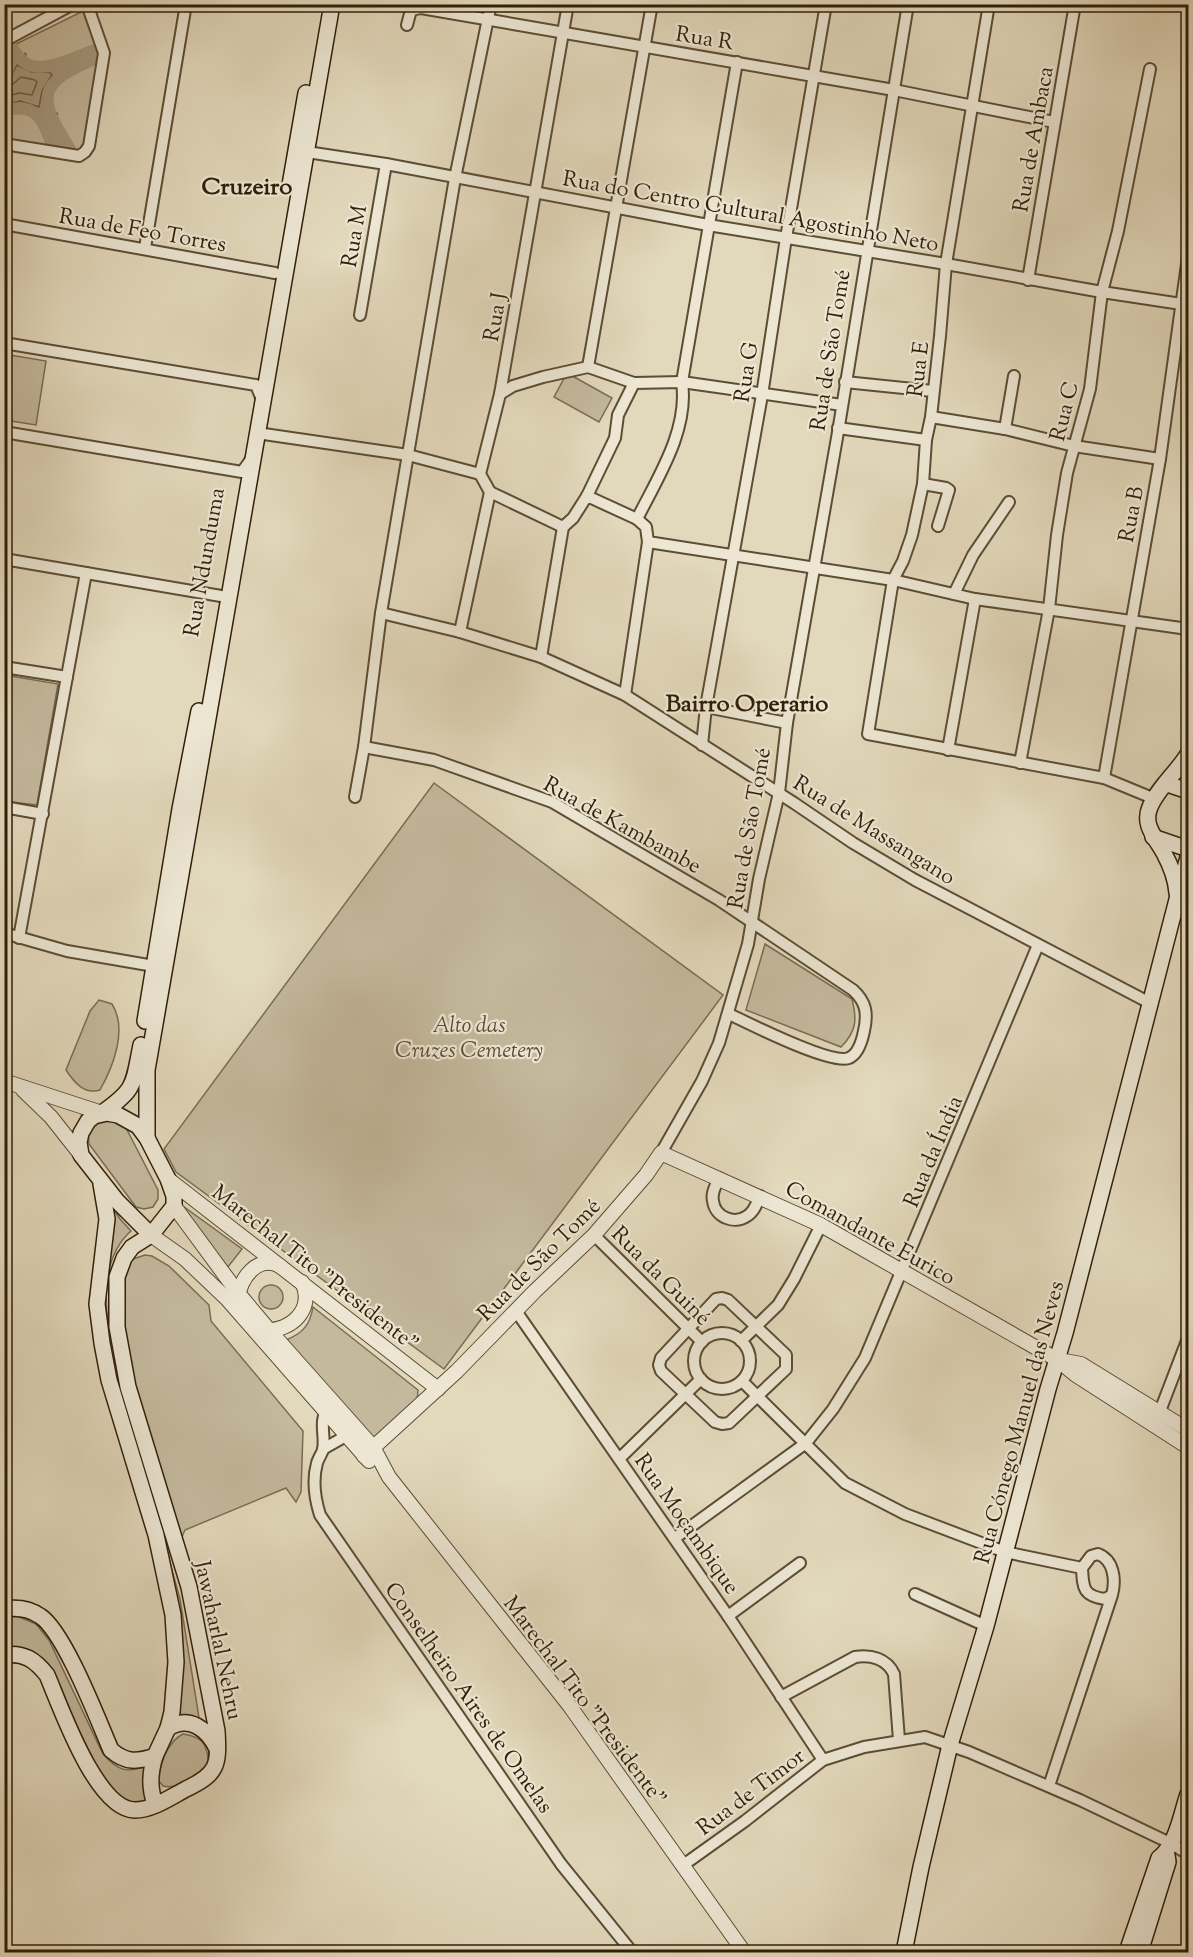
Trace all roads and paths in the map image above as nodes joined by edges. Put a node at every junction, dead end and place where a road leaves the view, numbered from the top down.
1 (73, 4) edge
2 (87, 4) edge
3 (186, 4) edge
4 (322, 4) edge
5 (332, 4) edge
6 (491, 4) edge
7 (568, 4) edge
8 (652, 4) edge
9 (826, 4) edge
10 (908, 4) edge
11 (989, 4) edge
12 (1075, 4) edge
13 (488, 18) junction
14 (407, 25) dead end
15 (563, 33) junction
16 (4, 41) edge
17 (644, 47) junction
18 (737, 62) junction
19 (1150, 69) dead end
20 (814, 76) junction
21 (894, 90) junction
22 (971, 106) junction
23 (1054, 122) junction
24 (4, 144) edge
25 (307, 152) junction
26 (386, 164) junction
27 (455, 178) junction
28 (536, 193) junction
29 (616, 208) junction
30 (4, 224) edge
31 (708, 225) junction
32 (786, 238) junction
33 (145, 248) junction
34 (867, 250) junction
35 (1188, 257) edge
36 (946, 264) junction
37 (275, 273) junction
38 (1028, 280) junction
39 (1102, 292) junction
40 (1185, 304) edge
41 (360, 315) dead end
42 (4, 343) edge
43 (588, 367) junction
44 (1014, 376) dead end
45 (682, 382) junction
46 (845, 382) junction
47 (634, 383) junction
48 (256, 385) junction
49 (933, 391) junction
50 (500, 394) junction
51 (762, 394) junction
52 (263, 402) junction
53 (842, 405) junction
54 (931, 417) junction
55 (838, 428) junction
56 (1005, 429) junction
57 (4, 432) edge
58 (257, 433) junction
59 (926, 440) junction
60 (1074, 446) junction
61 (408, 455) junction
62 (254, 456) junction
63 (1160, 459) junction
64 (242, 472) junction
65 (480, 474) junction
66 (923, 484) junction
67 (490, 492) junction
68 (587, 495) junction
69 (1009, 502) dead end
70 (637, 519) junction
71 (938, 526) dead end
72 (563, 527) junction
73 (648, 542) junction
74 (732, 554) junction
75 (4, 559) edge
76 (813, 567) junction
77 (86, 573) junction
78 (893, 580) junction
79 (954, 594) junction
80 (221, 596) junction
81 (975, 599) junction
82 (1049, 609) junction
83 (381, 613) junction
84 (1130, 621) junction
85 (1188, 629) edge
86 (460, 632) junction
87 (541, 657) junction
88 (4, 667) edge
89 (67, 677) junction
90 (625, 695) junction
91 (706, 707) junction
92 (787, 723) junction
93 (702, 745) junction
94 (364, 747) junction
95 (948, 750) junction
96 (1188, 754) edge
97 (1020, 763) junction
98 (1104, 778) junction
99 (1167, 783) junction
100 (1188, 791) edge
101 (779, 793) junction
102 (355, 797) dead end
103 (1155, 799) junction
104 (4, 807) edge
105 (43, 814) junction
106 (1153, 837) junction
107 (1188, 849) edge
108 (1188, 856) edge
109 (1178, 903) junction
110 (752, 922) junction
111 (4, 933) edge
112 (19, 938) junction
113 (1038, 945) junction
114 (154, 966) junction
115 (1150, 1003) junction
116 (729, 1014) junction
117 (4, 1081) edge
118 (22, 1088) junction
119 (102, 1113) junction
120 (147, 1138) junction
121 (661, 1153) junction
122 (81, 1155) junction
123 (719, 1178) junction
124 (168, 1179) junction
125 (100, 1182) junction
126 (760, 1196) junction
127 (174, 1206) junction
128 (821, 1225) junction
129 (151, 1235) junction
130 (594, 1235) junction
131 (282, 1266) junction
132 (902, 1272) junction
133 (302, 1282) junction
134 (238, 1293) junction
135 (516, 1311) junction
136 (238, 1312) junction
137 (756, 1327) junction
138 (689, 1328) junction
139 (253, 1329) junction
140 (269, 1330) junction
141 (1188, 1338) edge
142 (741, 1341) junction
143 (702, 1342) junction
144 (1056, 1359) junction
145 (701, 1379) junction
146 (742, 1381) junction
147 (438, 1389) junction
148 (686, 1394) junction
149 (758, 1397) junction
150 (329, 1407) junction
151 (1157, 1419) junction
152 (1188, 1430) edge
153 (350, 1431) junction
154 (806, 1443) junction
155 (1188, 1447) edge
156 (323, 1449) junction
157 (369, 1452) junction
158 (620, 1458) junction
159 (675, 1538) junction
160 (1005, 1552) junction
161 (801, 1563) dead end
162 (1082, 1568) junction
163 (915, 1594) dead end
164 (1112, 1594) junction
165 (4, 1609) edge
166 (728, 1616) junction
167 (986, 1626) junction
168 (4, 1655) edge
169 (781, 1698) junction
170 (168, 1728) junction
171 (899, 1740) junction
172 (950, 1745) junction
173 (218, 1752) junction
174 (155, 1756) junction
175 (823, 1760) junction
176 (1049, 1786) junction
177 (1188, 1794) edge
178 (155, 1804) junction
179 (1169, 1848) junction
180 (1188, 1854) edge
181 (682, 1866) junction
182 (632, 1953) edge
183 (744, 1953) edge
184 (904, 1953) edge
185 (1127, 1953) edge
186 (1140, 1953) edge

1 - 16 street
2 - 24 street
3 - 33 street
4 - 37 main road, Rua Ndunduma
5 - 25 main road, Rua Ndunduma
6 - 13 street
7 - 15 street, Rua J
8 - 17 street
9 - 20 street, Rua G
10 - 21 street, Rua de São Tomé
11 - 22 street, Rua E
12 - 23 street, Rua de Ambaca
13 - 14 street, Rua R
13 - 15 street, Rua R
13 - 27 street
15 - 17 street, Rua R
15 - 28 street, Rua J
17 - 18 street, Rua R
17 - 29 street
18 - 20 street, Rua R
18 - 31 street
19 - 39 street, Rua C
20 - 21 street, Rua R
20 - 32 street, Rua G
21 - 22 street, Rua R
21 - 34 street, Rua de São Tomé
22 - 23 street, Rua R
22 - 36 street, Rua E
23 - 38 street, Rua de Ambaca
25 - 26 street, Rua do Centro Cultural Agostinho Neto
25 - 52 main road, Rua Ndunduma
26 - 27 street, Rua do Centro Cultural Agostinho Neto
26 - 41 street, Rua M
27 - 28 street, Rua do Centro Cultural Agostinho Neto
27 - 61 street
28 - 29 street, Rua do Centro Cultural Agostinho Neto
28 - 50 street, Rua J
29 - 31 street, Rua do Centro Cultural Agostinho Neto
29 - 43 street
30 - 33 street, Rua de Feo Torres
31 - 32 street, Rua do Centro Cultural Agostinho Neto
31 - 45 street
32 - 34 street, Rua do Centro Cultural Agostinho Neto
32 - 51 street, Rua G
33 - 37 street, Rua de Feo Torres
34 - 36 street, Rua do Centro Cultural Agostinho Neto
34 - 46 street, Rua de São Tomé
35 - 40 street, Rua B
36 - 38 street, Rua do Centro Cultural Agostinho Neto
36 - 49 street, Rua E
37 - 48 main road, Rua Ndunduma
38 - 39 street, Rua do Centro Cultural Agostinho Neto
39 - 40 street, Rua do Centro Cultural Agostinho Neto
39 - 60 street, Rua C
40 - 63 street, Rua B
42 - 48 street
43 - 47 street
43 - 50 street
44 - 56 street
45 - 47 street
45 - 51 street
45 - 70 street
46 - 49 street
46 - 53 street, Rua de São Tomé
47 - 68 street
48 - 52 street
48 - 64 main road, Rua Ndunduma
49 - 54 street, Rua E
50 - 65 street, Rua J
51 - 53 street
51 - 74 street, Rua G
52 - 58 main road, Rua Ndunduma
53 - 55 street, Rua de São Tomé
54 - 56 street
54 - 59 street, Rua E
55 - 59 street
55 - 76 street, Rua de São Tomé
56 - 60 street
57 - 64 street
58 - 61 street
58 - 62 main road, Rua Ndunduma
59 - 66 street, Rua E
60 - 63 street
60 - 82 street, Rua C
61 - 65 street
61 - 83 street
62 - 64 street
62 - 120 main road, Rua Ndunduma
63 - 84 street, Rua B
64 - 80 main road, Rua Ndunduma
65 - 67 street
66 - 71 street
66 - 78 street, Rua E
67 - 72 street
67 - 86 street
68 - 70 street
68 - 72 street
69 - 79 street
70 - 73 street
72 - 87 street
73 - 74 street
73 - 90 street
74 - 76 street
74 - 91 street, Rua G
75 - 77 street
76 - 78 street
76 - 92 street, Rua de São Tomé
77 - 80 street
77 - 89 street
78 - 79 street
78 - 95 street, Rua E
79 - 81 street
80 - 114 main road, Rua Ndunduma
81 - 82 street
81 - 95 street
82 - 84 street
82 - 97 street, Rua C
83 - 86 street, Rua de Massangano
83 - 94 street
84 - 85 street
84 - 98 street, Rua B
86 - 87 street, Rua de Massangano
87 - 90 street, Rua de Massangano
88 - 89 street
89 - 105 street
90 - 93 street, Rua de Massangano
91 - 92 street
91 - 93 street, Rua G
92 - 101 street, Rua de São Tomé
93 - 101 street, Rua de Massangano
94 - 102 street
94 - 110 street, Rua de Kambambe
95 - 97 street
96 - 99 main road
97 - 98 street
98 - 103 street
99 - 100 main road
99 - 103 main road
101 - 110 street, Rua de São Tomé
101 - 113 street, Rua de Massangano
103 - 106 main road
104 - 105 street
105 - 112 street
106 - 107 main road
106 - 109 main road
108 - 109 main road, Rua Cónego Manuel das Neves
109 - 115 main road, Rua Cónego Manuel das Neves
110 - 116 street, Rua de São Tomé
110 - 116 street, Rua de Kambambe
111 - 112 street
112 - 114 street
113 - 115 street, Rua de Massangano
113 - 132 street, Rua da Índia
114 - 119 main road, Rua Ndunduma
115 - 144 main road, Rua Cónego Manuel das Neves
116 - 121 street, Rua de São Tomé
117 - 118 street
118 - 119 street
118 - 122 street
119 - 120 main road
119 - 122 main road, Rua Ndunduma
120 - 124 main road
121 - 123 street, Comandante Eurico
121 - 130 street, Rua de São Tomé
122 - 125 main road
123 - 126 street, Comandante Eurico
123 - 126 street
124 - 127 main road
124 - 131 street, Marechal Tito "Presidente"
125 - 129 main road
125 - 170 main road, Jawaharlal Nehru
126 - 128 street, Comandante Eurico
127 - 129 main road, Jawaharlal Nehru
127 - 134 street, Marechal Tito "Presidente"
128 - 132 street, Comandante Eurico
128 - 137 street
129 - 136 street, Marechal Tito "Presidente"
129 - 173 main road, Jawaharlal Nehru
130 - 135 street, Rua de São Tomé
130 - 138 street, Rua da Guiné
131 - 133 street, Marechal Tito "Presidente"
131 - 134 street
132 - 144 street, Comandante Eurico
132 - 154 street, Rua da Índia
133 - 140 street
133 - 147 street, Marechal Tito "Presidente"
134 - 136 street
134 - 140 street, Marechal Tito "Presidente"
135 - 147 street, Rua de São Tomé
135 - 158 street, Rua Moçambique
136 - 139 street, Marechal Tito "Presidente"
137 - 138 street
137 - 142 street
137 - 149 street
138 - 143 street, Rua da Guiné
138 - 148 street
139 - 140 street
139 - 150 street, Marechal Tito "Presidente"
140 - 150 street, Marechal Tito "Presidente"
141 - 151 street
142 - 143 street
142 - 146 street
143 - 145 street
144 - 151 street, Comandante Eurico
144 - 160 main road, Rua Cónego Manuel das Neves
145 - 146 street
145 - 148 street
146 - 149 street
147 - 157 street, Rua de São Tomé
148 - 149 street
148 - 158 street
149 - 154 street
150 - 153 street, Marechal Tito "Presidente"
150 - 156 street, Conselheiro Aires de Omelas
151 - 152 street, Comandante Eurico
151 - 155 street, Comandante Eurico
153 - 156 street
153 - 157 street, Marechal Tito "Presidente"
154 - 159 street, Rua da Índia
154 - 160 street
156 - 182 street, Conselheiro Aires de Omelas
157 - 181 street, Marechal Tito "Presidente"
158 - 159 street, Rua Moçambique
159 - 166 street, Rua Moçambique
160 - 162 street
160 - 167 main road, Rua Cónego Manuel das Neves
161 - 166 street
162 - 164 street
162 - 164 street
163 - 167 street
164 - 176 street
165 - 174 main road
166 - 169 street, Rua Moçambique
167 - 172 main road, Rua Cónego Manuel das Neves
168 - 178 main road, Jawaharlal Nehru
169 - 171 street
169 - 175 street, Rua Moçambique
170 - 173 main road
170 - 174 main road, Jawaharlal Nehru
171 - 172 street, Rua de Timor
171 - 175 street, Rua de Timor
172 - 176 street, Rua de Timor
172 - 184 main road, Rua Cónego Manuel das Neves
173 - 178 main road, Jawaharlal Nehru
174 - 178 main road, Jawaharlal Nehru
175 - 181 street, Rua de Timor
176 - 179 street, Rua de Timor
177 - 179 main road
179 - 180 street, Rua de Timor
179 - 185 main road
179 - 186 main road
181 - 183 street, Marechal Tito "Presidente"

